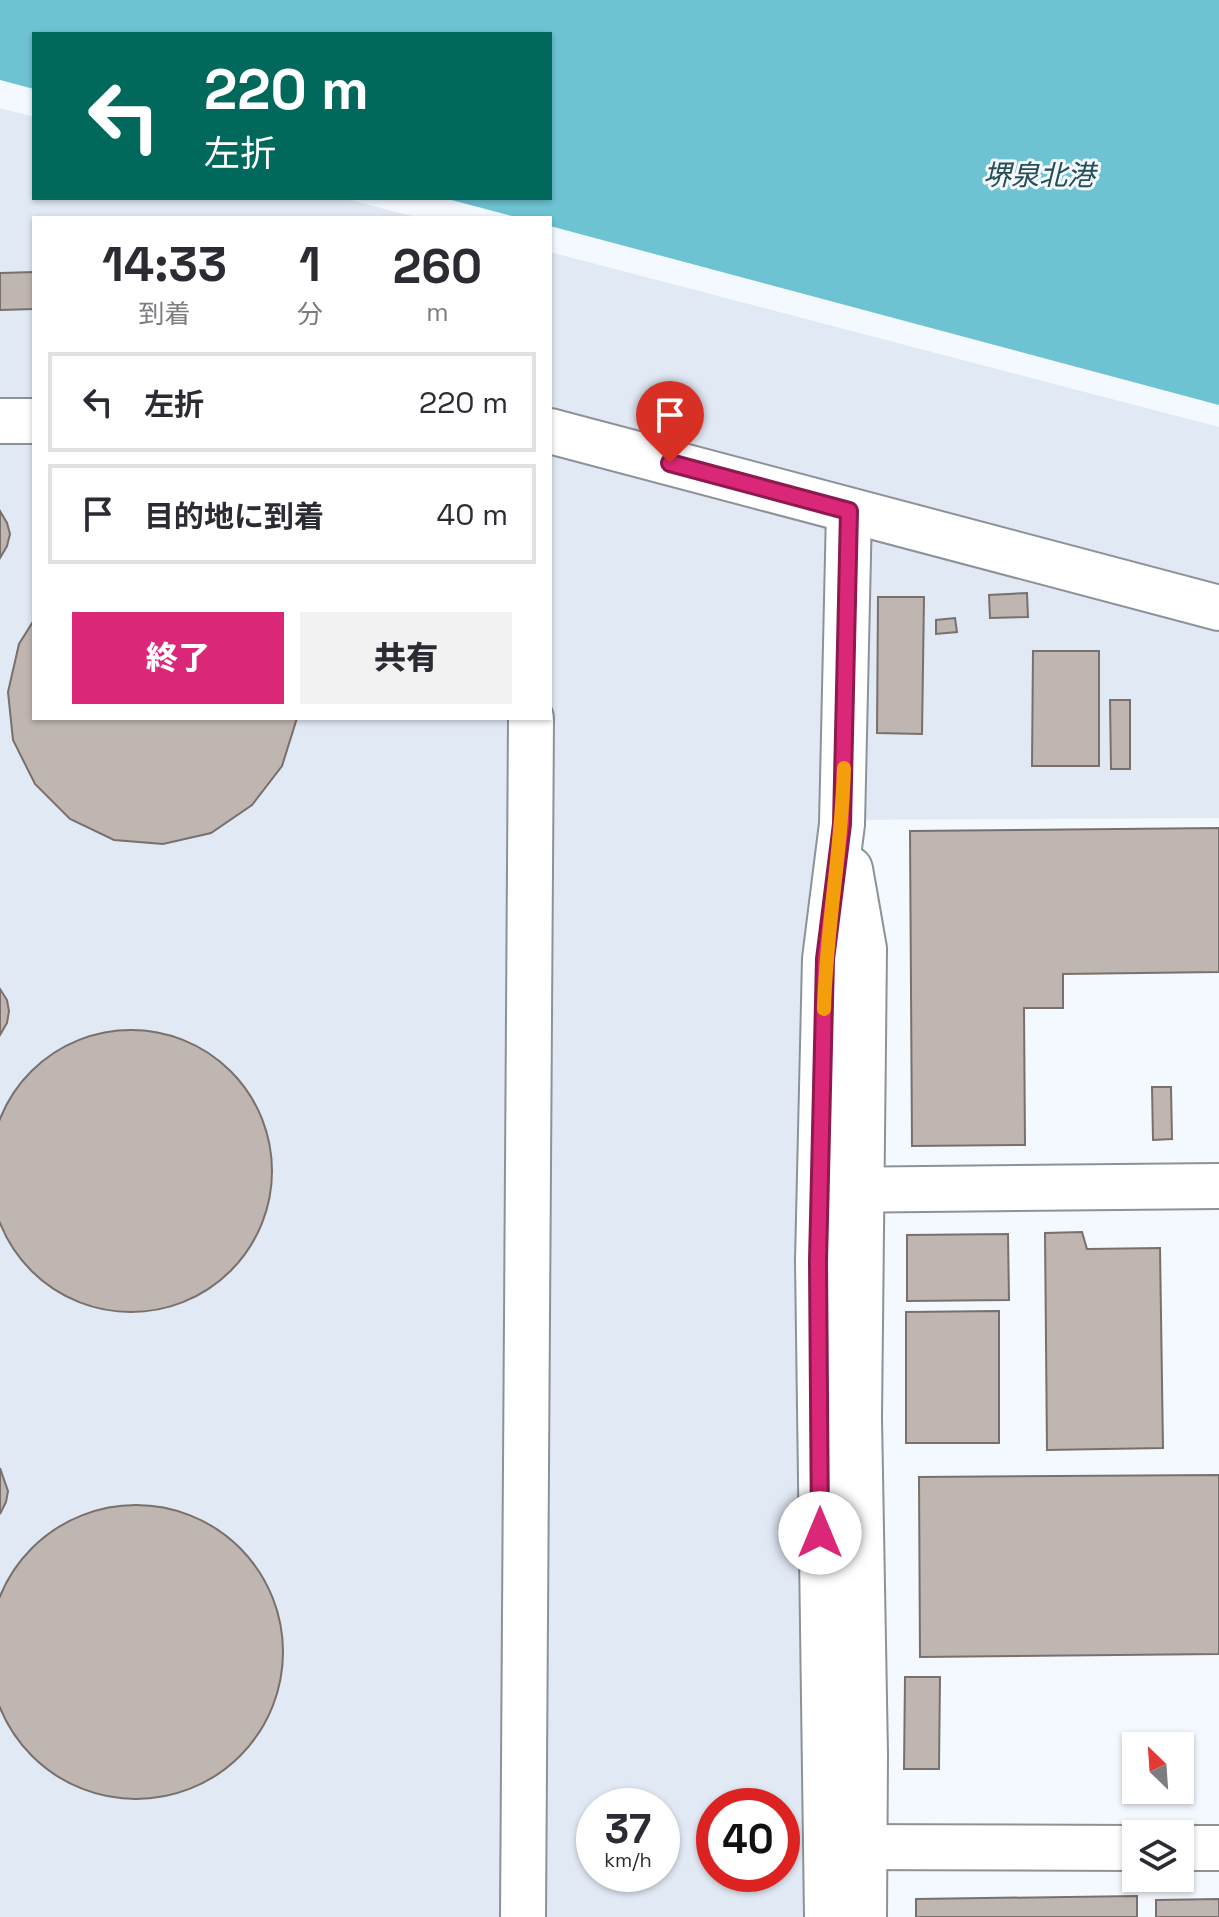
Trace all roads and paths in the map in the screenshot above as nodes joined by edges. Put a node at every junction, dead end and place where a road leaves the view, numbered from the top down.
1 (0, 421) edge
2 (32, 421) edge
3 (552, 432) edge
4 (849, 511) junction
5 (1219, 608) edge
6 (531, 720) edge
7 (1219, 1186) edge
8 (840, 1190) junction
9 (846, 1847) junction
10 (1122, 1848) edge
11 (1194, 1848) edge
12 (1219, 1848) edge
13 (523, 1917) edge
14 (827, 1917) edge
15 (864, 1917) edge

1 - 2 street
3 - 4 street
4 - 5 street
4 - 8 street
6 - 13 street
7 - 8 street
8 - 9 street
9 - 10 street
9 - 14 street
9 - 15 street
11 - 12 street

